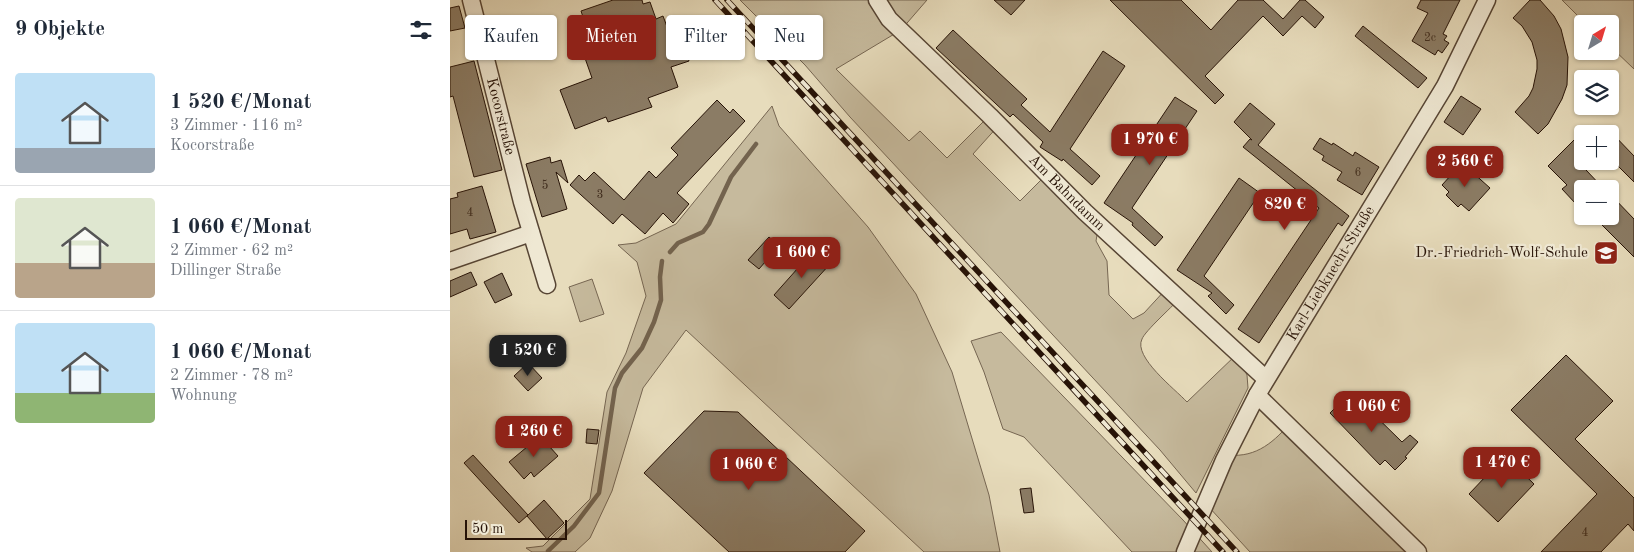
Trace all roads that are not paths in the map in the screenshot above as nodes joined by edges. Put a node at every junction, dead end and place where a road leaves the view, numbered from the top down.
1 (471, 0) edge
2 (877, 0) edge
3 (1487, 0) edge
4 (531, 232) junction
5 (450, 261) edge
6 (547, 285) dead end
7 (1266, 379) junction
8 (1257, 395) junction
9 (1185, 552) edge
10 (1418, 552) edge

1 - 4 street, Kocorstraße
2 - 7 street, Am Bahndamm
3 - 7 street, Karl-Liebknecht-Straße
4 - 5 street
4 - 6 street, Kocorstraße
7 - 8 street, Karl-Liebknecht-Straße
8 - 9 street, Karl-Liebknecht-Straße
8 - 10 street

